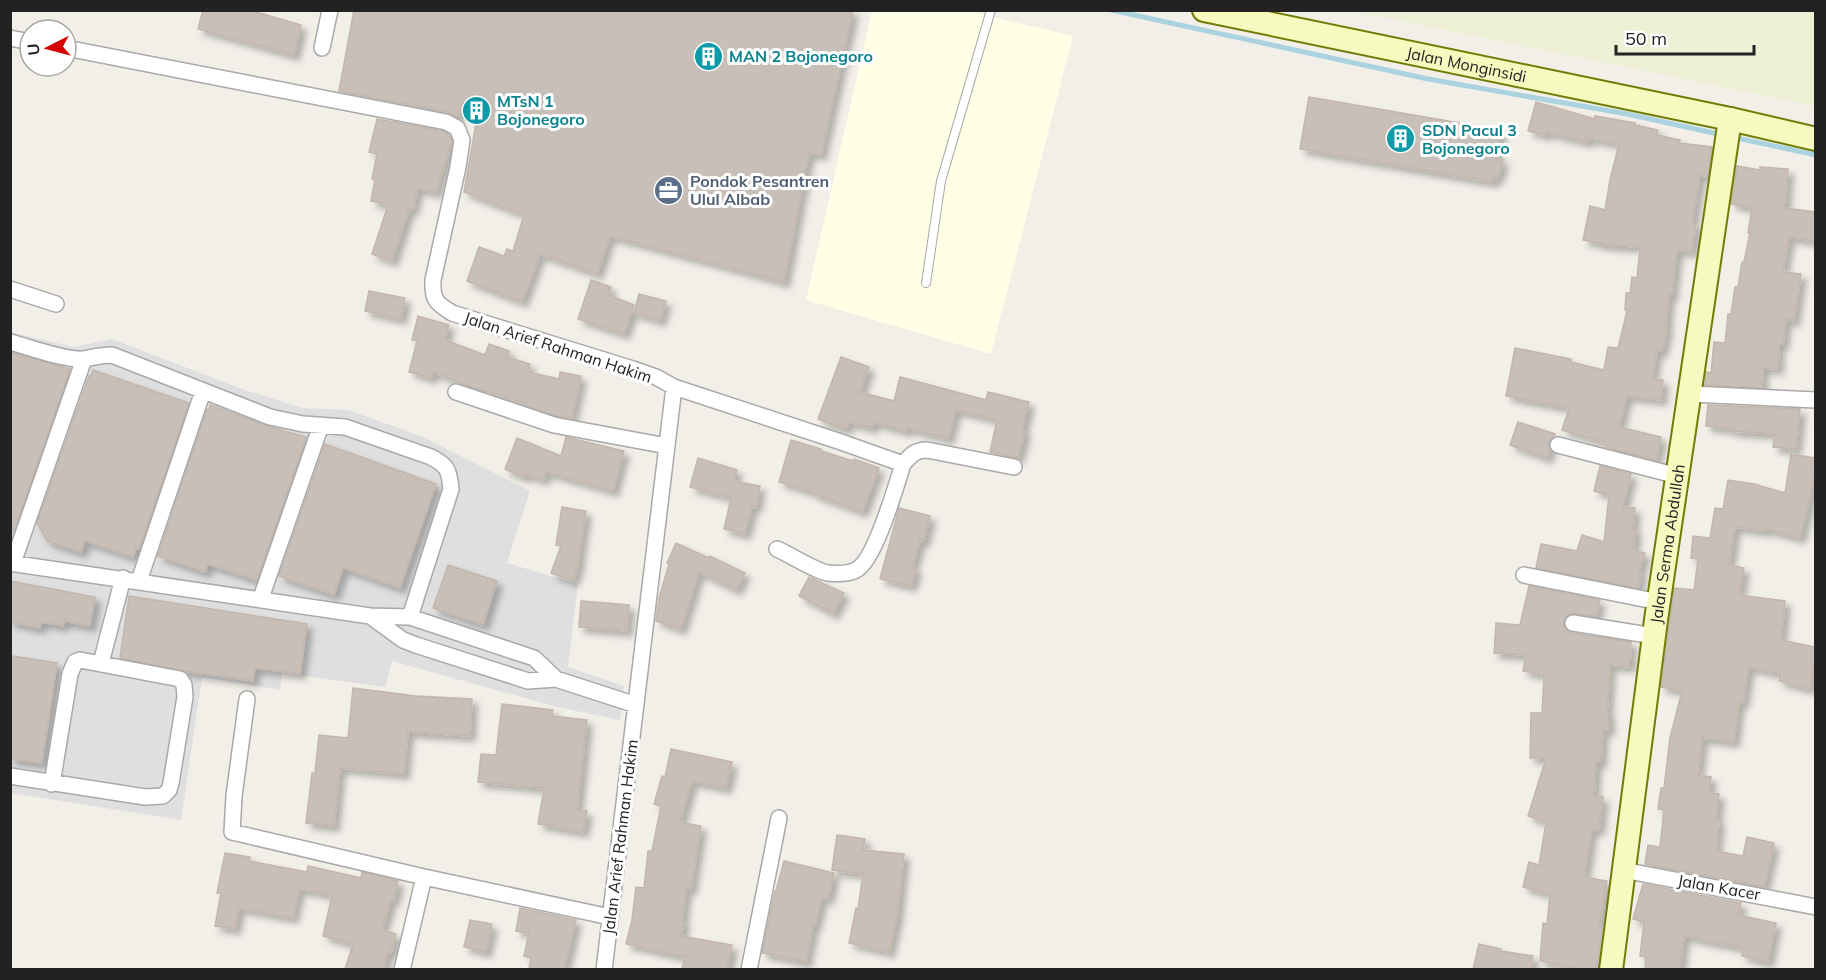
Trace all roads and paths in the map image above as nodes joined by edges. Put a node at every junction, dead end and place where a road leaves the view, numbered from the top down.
1 (330, 10) edge
2 (991, 10) edge
3 (1203, 10) edge
4 (322, 48) dead end
5 (78, 50) edge
6 (1730, 124) junction
7 (1815, 139) edge
8 (926, 283) dead end
9 (10, 289) edge
10 (56, 304) dead end
11 (10, 342) edge
12 (84, 359) junction
13 (674, 387) junction
14 (203, 391) junction
15 (456, 392) dead end
16 (1691, 394) junction
17 (1815, 400) edge
18 (321, 425) junction
19 (1558, 444) dead end
20 (668, 446) junction
21 (903, 464) junction
22 (1014, 467) dead end
23 (1678, 477) junction
24 (777, 549) dead end
25 (12, 563) edge
26 (1524, 575) dead end
27 (131, 580) junction
28 (261, 598) junction
29 (1659, 602) junction
30 (370, 616) junction
31 (417, 619) junction
32 (1573, 623) dead end
33 (1654, 636) junction
34 (416, 645) junction
35 (101, 663) junction
36 (556, 679) junction
37 (247, 699) dead end
38 (636, 705) junction
39 (10, 776) edge
40 (52, 784) junction
41 (779, 818) dead end
42 (1623, 870) junction
43 (424, 877) junction
44 (1815, 907) edge
45 (610, 917) junction
46 (402, 969) edge
47 (604, 969) edge
48 (749, 969) edge
49 (1611, 969) edge

1 - 4 street
2 - 8 lane
3 - 6 main road, Jalan Monginsidi
5 - 13 street, Jalan Arief Rahman Hakim
6 - 7 main road, Jalan Monginsidi
6 - 16 main road, Jalan Serma Abdullah
9 - 10 street
11 - 12 street
12 - 14 street
12 - 25 street
13 - 20 street, Jalan Arief Rahman Hakim
13 - 21 street
14 - 18 street
14 - 27 street
15 - 20 street
16 - 17 street
16 - 23 main road, Jalan Serma Abdullah
18 - 28 street
18 - 31 street
19 - 23 street
20 - 38 street, Jalan Arief Rahman Hakim
21 - 22 street
21 - 24 street
23 - 29 main road, Jalan Serma Abdullah
25 - 27 street
26 - 29 street
27 - 28 street
27 - 35 street
28 - 30 street
29 - 33 main road, Jalan Serma Abdullah
30 - 31 street
30 - 34 street
31 - 34 street
31 - 36 street
32 - 33 street
33 - 42 main road, Jalan Serma Abdullah
34 - 36 street
35 - 40 street
35 - 40 street
36 - 38 street
37 - 43 street
38 - 45 street, Jalan Arief Rahman Hakim
39 - 40 street
41 - 48 street
42 - 44 street, Jalan Kacer
42 - 49 main road, Jalan Serma Abdullah
43 - 45 street
43 - 46 street
45 - 47 street, Jalan Arief Rahman Hakim

